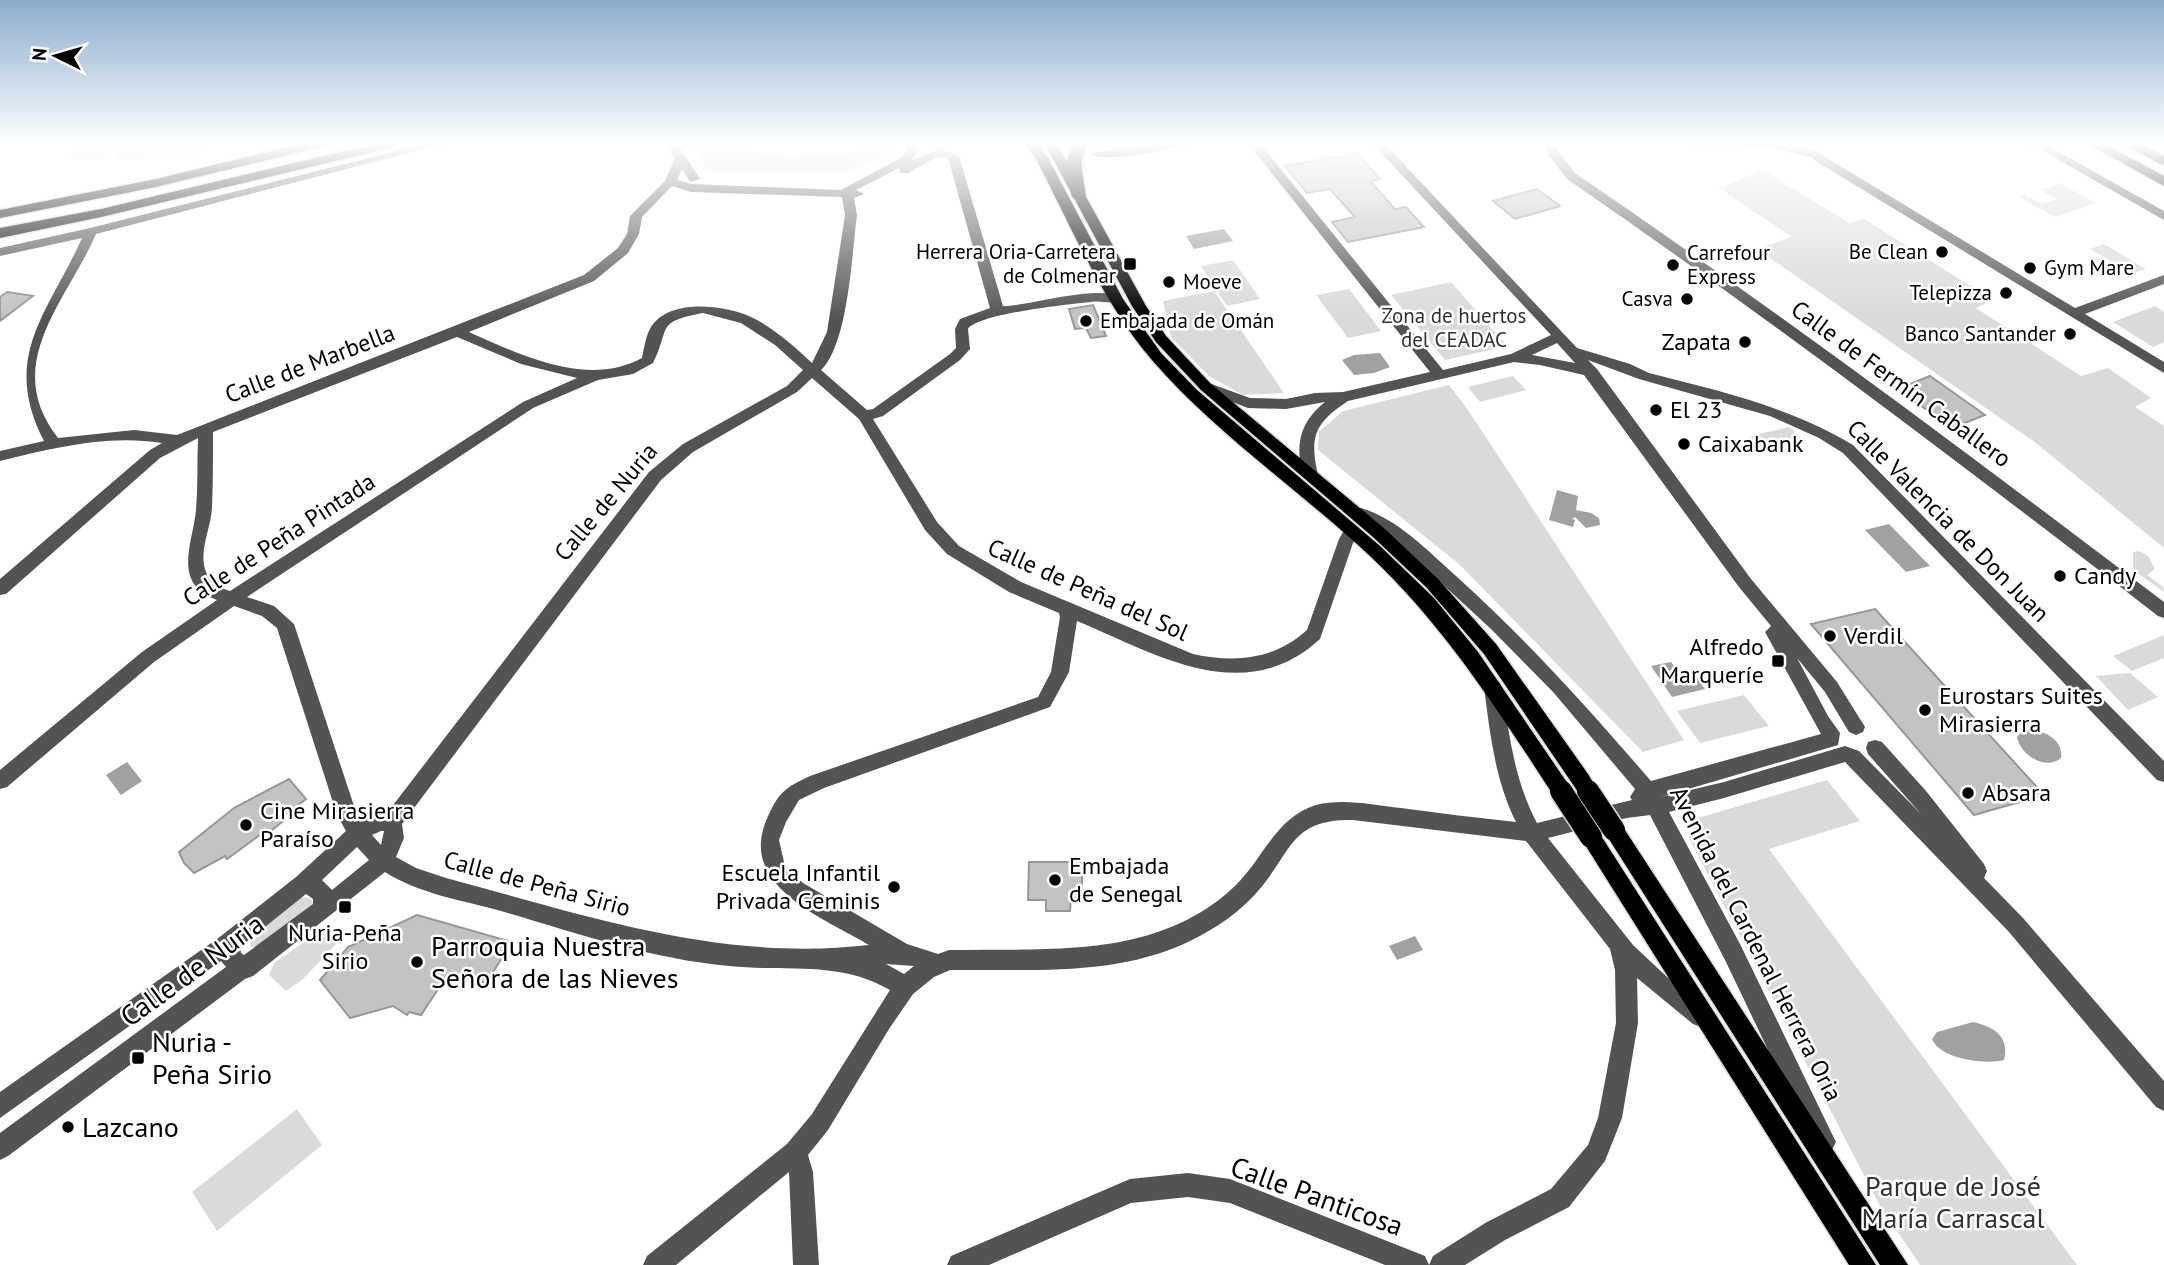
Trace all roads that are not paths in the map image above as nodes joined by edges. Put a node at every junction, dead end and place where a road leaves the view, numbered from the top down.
1 (21, 201) edge
2 (65, 201) edge
3 (117, 201) edge
4 (154, 201) edge
5 (154, 201) edge
6 (213, 201) edge
7 (649, 201) edge
8 (656, 201) edge
9 (848, 201) edge
10 (856, 201) edge
11 (965, 201) edge
12 (1065, 201) edge
13 (1081, 201) edge
14 (1300, 201) edge
15 (1432, 201) edge
16 (1607, 201) edge
17 (1890, 201) edge
18 (2138, 201) edge
19 (150, 202) junction
20 (0, 205) edge
21 (643, 207) junction
22 (0, 214) edge
23 (851, 215) junction
24 (2164, 216) edge
25 (0, 224) edge
26 (91, 232) junction
27 (0, 233) edge
28 (0, 252) edge
29 (0, 264) edge
30 (2164, 279) edge
31 (1116, 299) junction
32 (997, 309) junction
33 (2074, 313) junction
34 (457, 332) junction
35 (1560, 337) junction
36 (1573, 351) junction
37 (1514, 358) junction
38 (2164, 368) edge
39 (814, 370) junction
40 (1589, 371) junction
41 (606, 374) junction
42 (1439, 374) junction
43 (1644, 376) junction
44 (1206, 387) junction
45 (1343, 397) junction
46 (864, 416) junction
47 (206, 428) junction
48 (178, 440) junction
49 (54, 443) junction
50 (0, 456) edge
51 (1310, 475) junction
52 (1349, 507) junction
53 (1352, 531) junction
54 (1745, 583) junction
55 (0, 589) edge
56 (231, 599) junction
57 (1067, 609) junction
58 (2164, 611) edge
59 (1493, 687) junction
60 (1856, 727) junction
61 (1840, 746) junction
62 (1875, 748) junction
63 (2164, 774) edge
64 (0, 781) edge
65 (1652, 798) junction
66 (392, 822) junction
67 (357, 833) junction
68 (1532, 833) junction
69 (383, 859) junction
70 (303, 884) junction
71 (323, 910) junction
72 (2016, 925) junction
73 (1613, 938) junction
74 (229, 941) junction
75 (908, 956) junction
76 (836, 959) junction
77 (936, 964) junction
78 (245, 968) junction
79 (905, 987) junction
80 (1669, 991) junction
81 (1627, 998) junction
82 (1711, 1025) junction
83 (2164, 1099) edge
84 (0, 1106) edge
85 (0, 1148) edge
86 (795, 1152) junction
87 (1849, 1194) junction
88 (656, 1265) edge
89 (806, 1265) edge
90 (960, 1265) edge
91 (1416, 1265) edge
92 (1442, 1265) edge
93 (1863, 1265) edge
94 (1895, 1265) edge

1 - 20 highway
2 - 22 highway
3 - 25 highway
4 - 19 highway
5 - 19 highway
6 - 26 street
7 - 21 street, Calle de Marbella
8 - 21 street
9 - 23 street, Calle de Nuria
10 - 23 street
11 - 32 street
12 - 31 main road
13 - 44 main road, Avenida del Cardenal Herrera Oria
14 - 42 street
15 - 35 street
16 - 58 street, Calle de Fermín Caballero
17 - 33 street
18 - 24 street
19 - 27 highway
21 - 34 street, Calle de Marbella
23 - 39 street, Calle de Nuria
26 - 28 street
26 - 29 street
26 - 49 street
30 - 33 street
31 - 32 street
31 - 53 main road
32 - 46 street
33 - 38 street
34 - 41 street, Calle de Peña del Sol
34 - 47 street, Calle de Marbella
35 - 36 street
35 - 37 street
36 - 40 street
36 - 43 street, Calle Valencia de Don Juan
37 - 40 street
37 - 42 street
39 - 41 street, Calle de Peña del Sol
39 - 46 street, Calle de Peña del Sol
39 - 66 street, Calle de Nuria
40 - 43 street
40 - 54 street
41 - 56 street, Calle de Peña Pintada
42 - 45 street
43 - 63 street, Calle Valencia de Don Juan
44 - 45 street
44 - 51 main road, Avenida del Cardenal Herrera Oria
45 - 51 street
46 - 57 street, Calle de Peña del Sol
47 - 48 street, Calle de Marbella
47 - 56 street, Calle de Peña Sirio
48 - 49 street
48 - 55 street, Calle de Marbella
49 - 50 street
51 - 52 main road, Avenida del Cardenal Herrera Oria
52 - 65 street, Avenida del Cardenal Herrera Oria
52 - 87 main road, Avenida del Cardenal Herrera Oria, bridge
53 - 57 street, Calle de Peña del Sol
53 - 59 main road
54 - 60 street
54 - 61 street
56 - 64 street, Calle de Peña Pintada
56 - 67 street, Calle de Peña Sirio
57 - 75 street
59 - 68 street
59 - 82 main road, bridge
60 - 61 street
60 - 62 street
61 - 62 street
61 - 65 street
61 - 72 street
62 - 72 street
65 - 68 street
65 - 87 street, Avenida del Cardenal Herrera Oria
66 - 67 street, Calle de Nuria
66 - 69 street, Calle de Nuria
67 - 69 street, Calle de Peña Sirio
67 - 70 street, Calle de Nuria
68 - 73 street
68 - 77 street
69 - 71 street, Calle de Nuria
69 - 76 street, Calle de Peña Sirio
70 - 71 street
70 - 74 street, Calle de Nuria
71 - 78 street, Calle de Nuria
72 - 83 street
73 - 80 street
73 - 81 street
74 - 78 street
74 - 84 street, Calle de Nuria
75 - 76 street, Calle de Peña Sirio
75 - 77 street, Calle de Peña Sirio
76 - 79 street
77 - 79 street
78 - 85 street, Calle de Nuria
79 - 86 street
80 - 81 street
80 - 82 street
81 - 92 street
82 - 93 main road
86 - 88 street
86 - 89 street
87 - 94 main road, Avenida del Cardenal Herrera Oria
90 - 91 street, Calle Panticosa

